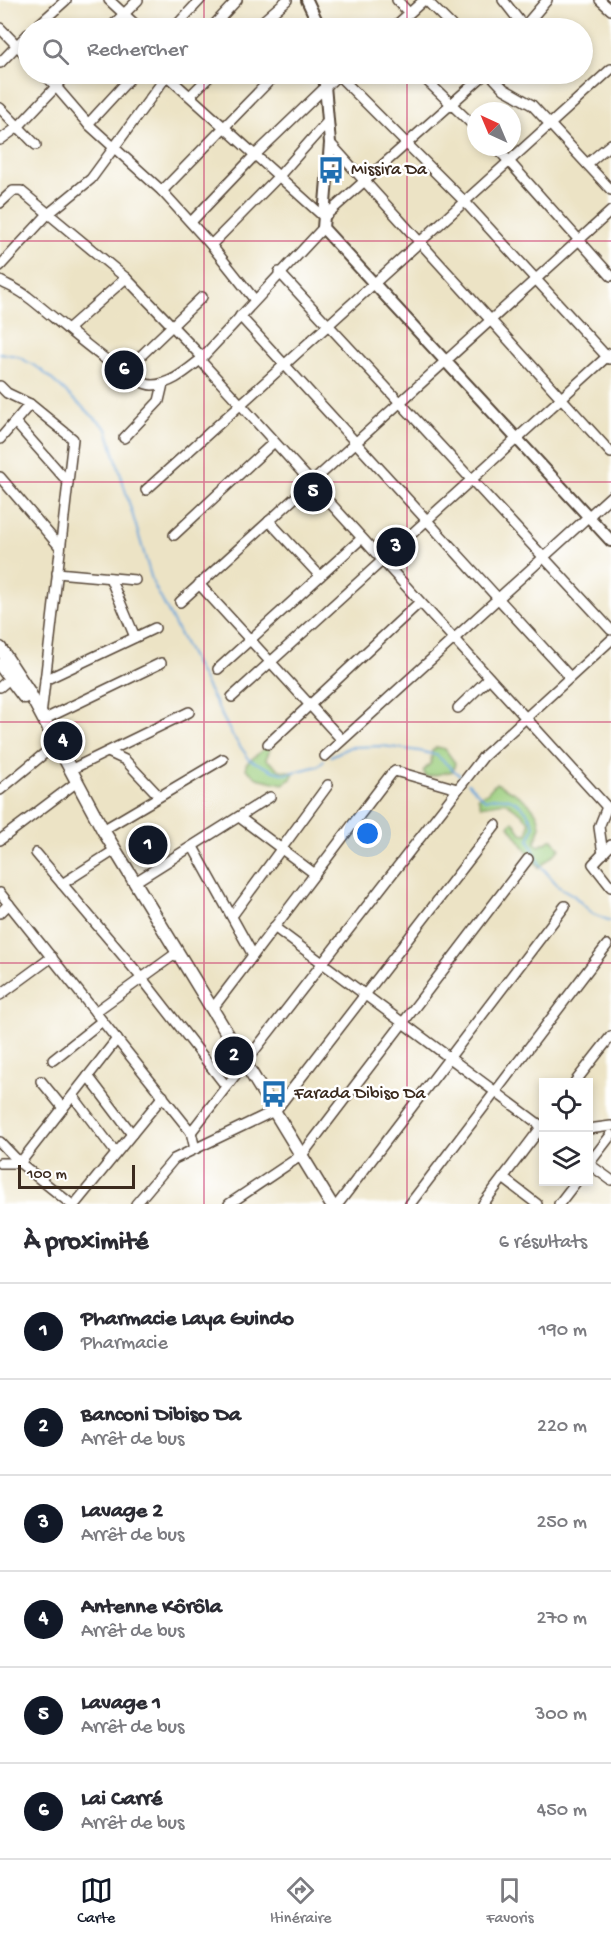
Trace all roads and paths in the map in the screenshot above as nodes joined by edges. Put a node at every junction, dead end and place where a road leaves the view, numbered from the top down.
1 (66, 0) edge
2 (109, 0) edge
3 (138, 0) edge
4 (200, 0) edge
5 (237, 0) edge
6 (287, 0) edge
7 (307, 0) edge
8 (397, 0) edge
9 (425, 0) edge
10 (503, 0) edge
11 (547, 0) edge
12 (600, 0) edge
13 (611, 10) edge
14 (409, 13) junction
15 (124, 14) junction
16 (46, 18) edge
17 (120, 18) edge
18 (128, 18) edge
19 (183, 18) edge
20 (220, 18) edge
21 (266, 18) edge
22 (315, 18) edge
23 (404, 18) edge
24 (444, 18) edge
25 (516, 18) edge
26 (532, 18) edge
27 (0, 28) edge
28 (17, 45) joint
29 (0, 63) edge
30 (611, 69) edge
31 (125, 84) edge
32 (160, 84) edge
33 (177, 84) edge
34 (202, 84) edge
35 (266, 84) edge
36 (319, 84) edge
37 (324, 84) edge
38 (349, 84) edge
39 (431, 84) edge
40 (474, 84) edge
41 (499, 84) edge
42 (57, 85) joint
43 (190, 96) junction
44 (452, 104) junction
45 (0, 108) edge
46 (467, 119) edge
47 (328, 121) junction
48 (88, 124) junction
49 (550, 124) junction
50 (18, 127) junction
51 (224, 127) junction
52 (0, 140) edge
53 (330, 143) junction
54 (611, 144) edge
55 (36, 145) dead end
56 (407, 145) junction
57 (115, 146) junction
58 (255, 155) junction
59 (505, 156) edge
60 (510, 161) junction
61 (587, 164) junction
62 (279, 176) junction
63 (365, 181) junction
64 (611, 190) edge
65 (162, 191) junction
66 (465, 202) junction
67 (0, 203) edge
68 (611, 211) edge
69 (47, 215) junction
70 (190, 222) junction
71 (324, 223) junction
72 (578, 240) junction
73 (420, 242) junction
74 (211, 245) junction
75 (0, 266) edge
76 (279, 273) junction
77 (611, 276) edge
78 (126, 278) junction
79 (537, 278) junction
80 (0, 280) edge
81 (373, 284) junction
82 (202, 297) dead end
83 (254, 299) junction
84 (240, 316) junction
85 (491, 320) junction
86 (328, 324) junction
87 (172, 326) junction
88 (68, 329) junction
89 (610, 357) edge
90 (201, 358) junction
91 (446, 360) junction
92 (285, 365) junction
93 (124, 372) junction
94 (163, 384) junction
95 (0, 386) edge
96 (561, 398) junction
97 (399, 403) junction
98 (30, 404) junction
99 (240, 405) junction
100 (15, 422) junction
101 (124, 438) dead end
102 (517, 438) junction
103 (0, 439) edge
104 (274, 442) junction
105 (356, 442) junction
106 (611, 453) edge
107 (0, 477) edge
108 (470, 480) junction
109 (68, 482) junction
110 (311, 483) junction
111 (146, 490) dead end
112 (611, 496) edge
113 (589, 517) junction
114 (426, 520) junction
115 (269, 521) junction
116 (174, 535) dead end
117 (361, 538) junction
118 (611, 541) edge
119 (60, 547) junction
120 (543, 558) junction
121 (382, 561) junction
122 (57, 573) junction
123 (320, 576) junction
124 (110, 578) junction
125 (135, 580) dead end
126 (199, 584) junction
127 (498, 599) junction
128 (180, 602) dead end
129 (420, 602) junction
130 (154, 628) dead end
131 (611, 630) edge
132 (135, 637) junction
133 (453, 639) junction
134 (250, 640) junction
135 (611, 640) edge
136 (0, 648) edge
137 (270, 662) junction
138 (160, 663) dead end
139 (0, 665) edge
140 (218, 669) dead end
141 (570, 677) junction
142 (489, 678) junction
143 (9, 680) edge
144 (45, 680) junction
145 (232, 697) dead end
146 (310, 705) junction
147 (458, 708) dead end
148 (189, 712) dead end
149 (42, 718) junction
150 (525, 718) junction
151 (342, 740) junction
152 (56, 744) junction
153 (268, 744) dead end
154 (108, 752) junction
155 (325, 756) dead end
156 (223, 759) dead end
157 (70, 770) junction
158 (77, 782) junction
159 (328, 785) dead end
160 (457, 789) junction
161 (0, 790) edge
162 (159, 796) junction
163 (270, 797) dead end
164 (609, 807) edge
165 (239, 817) junction
166 (496, 825) dead end
167 (103, 830) junction
168 (0, 840) edge
169 (611, 845) edge
170 (193, 847) junction
171 (282, 849) junction
172 (115, 850) junction
173 (36, 853) dead end
174 (603, 854) junction
175 (528, 859) dead end
176 (315, 874) junction
177 (135, 882) junction
178 (62, 884) junction
179 (611, 887) edge
180 (0, 893) edge
181 (9, 904) junction
182 (565, 906) dead end
183 (0, 913) edge
184 (232, 916) junction
185 (274, 927) junction
186 (607, 945) dead end
187 (178, 952) junction
188 (253, 955) junction
189 (52, 957) junction
190 (322, 963) junction
191 (141, 977) junction
192 (0, 995) edge
193 (366, 996) junction
194 (213, 1008) junction
195 (95, 1012) junction
196 (102, 1021) junction
197 (403, 1024) junction
198 (611, 1036) edge
199 (117, 1039) junction
200 (449, 1058) junction
201 (53, 1060) dead end
202 (246, 1061) junction
203 (88, 1076) junction
204 (579, 1078) edge
205 (41, 1081) dead end
206 (226, 1086) junction
207 (495, 1093) junction
208 (73, 1096) junction
209 (163, 1096) junction
210 (63, 1108) junction
211 (276, 1110) junction
212 (539, 1124) edge
213 (611, 1125) edge
214 (593, 1128) edge
215 (191, 1132) junction
216 (539, 1132) edge
217 (132, 1134) junction
218 (611, 1135) edge
219 (0, 1142) edge
220 (195, 1149) junction
221 (116, 1153) junction
222 (302, 1155) junction
223 (593, 1160) edge
224 (0, 1163) edge
225 (20, 1163) junction
226 (593, 1168) edge
227 (503, 1178) junction
228 (611, 1180) edge
229 (573, 1186) edge
230 (242, 1200) edge
231 (70, 1203) edge
232 (136, 1204) edge
233 (229, 1204) edge
234 (331, 1204) edge
235 (338, 1204) edge
236 (411, 1204) edge
237 (483, 1204) edge
238 (537, 1204) edge
239 (559, 1204) edge

1 - 16 street
2 - 15 street
3 - 15 street
4 - 19 street
5 - 20 street
6 - 21 street
7 - 22 street
8 - 14 street
9 - 14 street
9 - 24 street
10 - 25 street
11 - 26 street
12 - 13 street
14 - 23 street
15 - 17 street
15 - 18 street
27 - 28 street
28 - 29 street
30 - 49 street
31 - 48 street
32 - 57 street
33 - 43 street
34 - 43 street
35 - 51 street
36 - 58 street
37 - 47 street
38 - 56 street
39 - 44 street
40 - 44 street
41 - 49 street
42 - 48 street
42 - 50 street
43 - 51 street
44 - 46 street
44 - 56 street
45 - 50 street
47 - 53 street
47 - 62 street
48 - 57 street
49 - 60 street
49 - 61 street
50 - 52 street
50 - 55 street
51 - 58 street
51 - 65 street
53 - 63 street
53 - 71 street
54 - 61 street
56 - 63 street
56 - 66 street
57 - 65 street
57 - 69 street
58 - 62 street
58 - 70 street
59 - 60 street
60 - 66 street
60 - 72 street
61 - 64 street
62 - 71 street
62 - 74 street
63 - 71 street
63 - 73 street
65 - 70 street
66 - 73 street
66 - 79 street
67 - 69 street
68 - 72 street
69 - 75 street
69 - 78 street
70 - 74 street
71 - 76 street
71 - 81 street
72 - 77 street
72 - 79 street
73 - 81 street
73 - 85 street
74 - 83 street
76 - 83 street
76 - 86 street
78 - 87 street
78 - 88 street
79 - 85 street
79 - 89 street
80 - 88 street
81 - 86 street
81 - 91 street
82 - 87 street
83 - 84 street
84 - 90 street
84 - 92 street
85 - 91 street
85 - 96 street
86 - 92 street
86 - 97 street
87 - 90 street
87 - 93 street
88 - 93 street
89 - 96 street
90 - 94 street
90 - 99 street
91 - 97 street
91 - 102 street
92 - 99 street
92 - 105 street
93 - 94 street
94 - 101 street
95 - 98 street
96 - 102 street
96 - 106 street
97 - 105 street
97 - 108 street
98 - 100 street
98 - 109 street
99 - 104 street
99 - 111 street
100 - 103 street
100 - 109 street
102 - 108 street
102 - 113 street
104 - 110 street
104 - 116 street
105 - 110 street
105 - 114 street
107 - 119 street
108 - 114 street
108 - 120 street
109 - 119 street
110 - 115 street
110 - 117 street
112 - 113 street
113 - 118 street
113 - 120 street
114 - 121 street
114 - 127 street
115 - 123 street
115 - 126 street
117 - 121 street
117 - 123 street
119 - 122 street
120 - 127 street
120 - 131 street
121 - 129 street
121 - 137 street
122 - 124 street
122 - 144 street
123 - 134 street
124 - 125 street
124 - 132 street
126 - 128 street
126 - 134 street
127 - 133 street
127 - 141 street
129 - 133 street
129 - 146 street
130 - 132 street
132 - 144 street
133 - 142 street
133 - 151 street
134 - 137 street
134 - 140 street
135 - 141 street
136 - 143 main road
137 - 145 street
137 - 146 street
138 - 149 street
139 - 143 main road
141 - 150 street
142 - 147 street
142 - 150 street
143 - 149 main road
144 - 149 street
146 - 151 street
146 - 153 street
148 - 154 street
149 - 152 main road
150 - 160 street
150 - 164 street
151 - 155 street
152 - 157 main road
152 - 161 street
154 - 157 street
154 - 162 street
156 - 162 street
157 - 158 main road
158 - 167 main road
158 - 168 street
159 - 171 street
160 - 176 street
160 - 190 street
162 - 167 street
163 - 165 street
164 - 174 street
165 - 170 street
165 - 171 street
166 - 193 street
167 - 172 main road
169 - 174 street
170 - 177 street
170 - 184 street
171 - 176 street
171 - 184 street
172 - 177 main road
172 - 178 street
173 - 178 street
174 - 179 street
175 - 197 street
176 - 185 street
177 - 187 main road
178 - 191 street
180 - 181 street
181 - 183 street
181 - 189 street
182 - 200 street
184 - 188 street
185 - 188 street
185 - 190 street
186 - 207 street
187 - 191 street
187 - 194 main road
188 - 194 street
189 - 192 street
189 - 195 street
190 - 193 street
190 - 202 street
191 - 195 street
191 - 206 street
193 - 197 street
193 - 211 street
194 - 202 main road
195 - 196 street
196 - 199 street
196 - 201 street
197 - 200 street
197 - 222 street
198 - 204 street
199 - 203 street
199 - 209 street
200 - 207 street
200 - 235 street
202 - 206 street
202 - 211 main road
203 - 208 street
203 - 217 street
205 - 210 street
206 - 215 street
207 - 212 street
207 - 236 street
208 - 210 street
208 - 221 street
209 - 215 street
209 - 217 street
210 - 225 street
211 - 220 street
211 - 222 main road
213 - 214 street
215 - 220 street
216 - 227 street
217 - 221 street
218 - 223 street
219 - 225 street
220 - 232 street
221 - 231 street
222 - 230 street
222 - 234 main road
224 - 225 street
225 - 231 street
226 - 228 street
227 - 237 street
227 - 238 street
229 - 239 street
230 - 233 street

